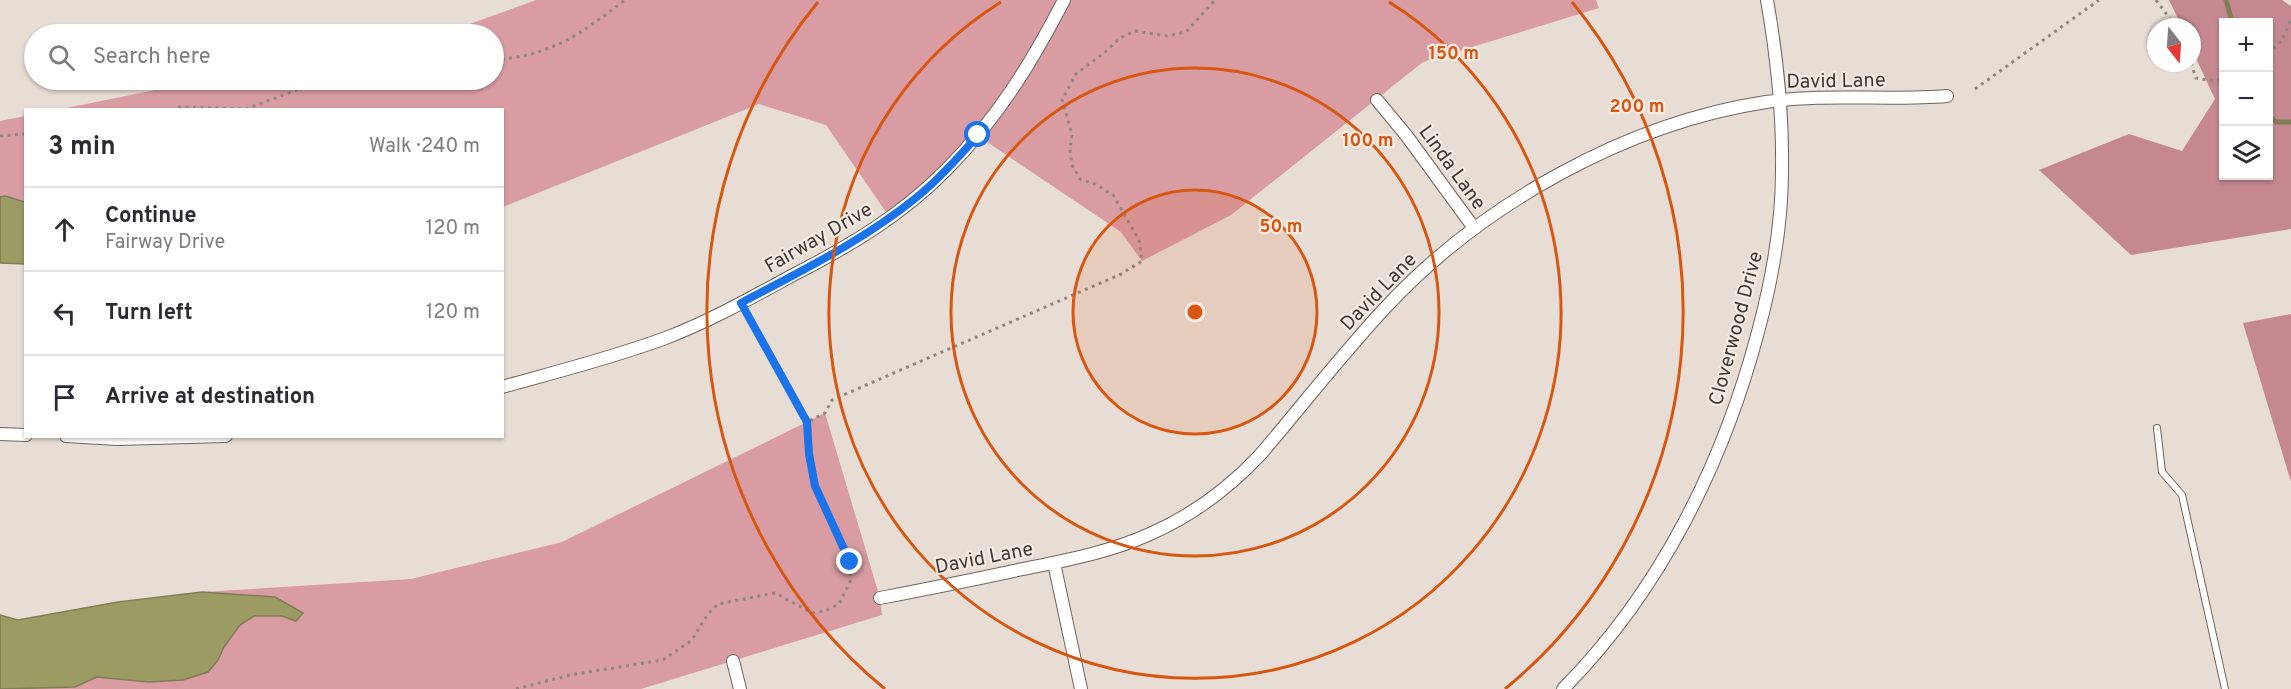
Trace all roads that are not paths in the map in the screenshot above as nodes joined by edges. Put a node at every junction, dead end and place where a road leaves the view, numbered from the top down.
1 (1064, 0) edge
2 (1767, 0) edge
3 (1947, 96) dead end
4 (1377, 100) dead end
5 (1780, 100) junction
6 (1474, 228) junction
7 (504, 386) edge
8 (2157, 428) dead end
9 (0, 434) edge
10 (24, 435) edge
11 (100, 438) edge
12 (153, 438) edge
13 (1054, 563) junction
14 (880, 598) dead end
15 (733, 661) dead end
16 (740, 689) edge
17 (1081, 689) edge
18 (1563, 689) edge
19 (2225, 689) edge

1 - 7 street, Fairway Drive
2 - 5 street, Cloverwood Drive
3 - 5 street, David Lane
4 - 6 street, Linda Lane
5 - 6 street, David Lane
5 - 18 street, Cloverwood Drive
6 - 13 street, David Lane
8 - 19 lane
9 - 10 street
11 - 12 street
13 - 14 street, David Lane
13 - 17 street
15 - 16 street

